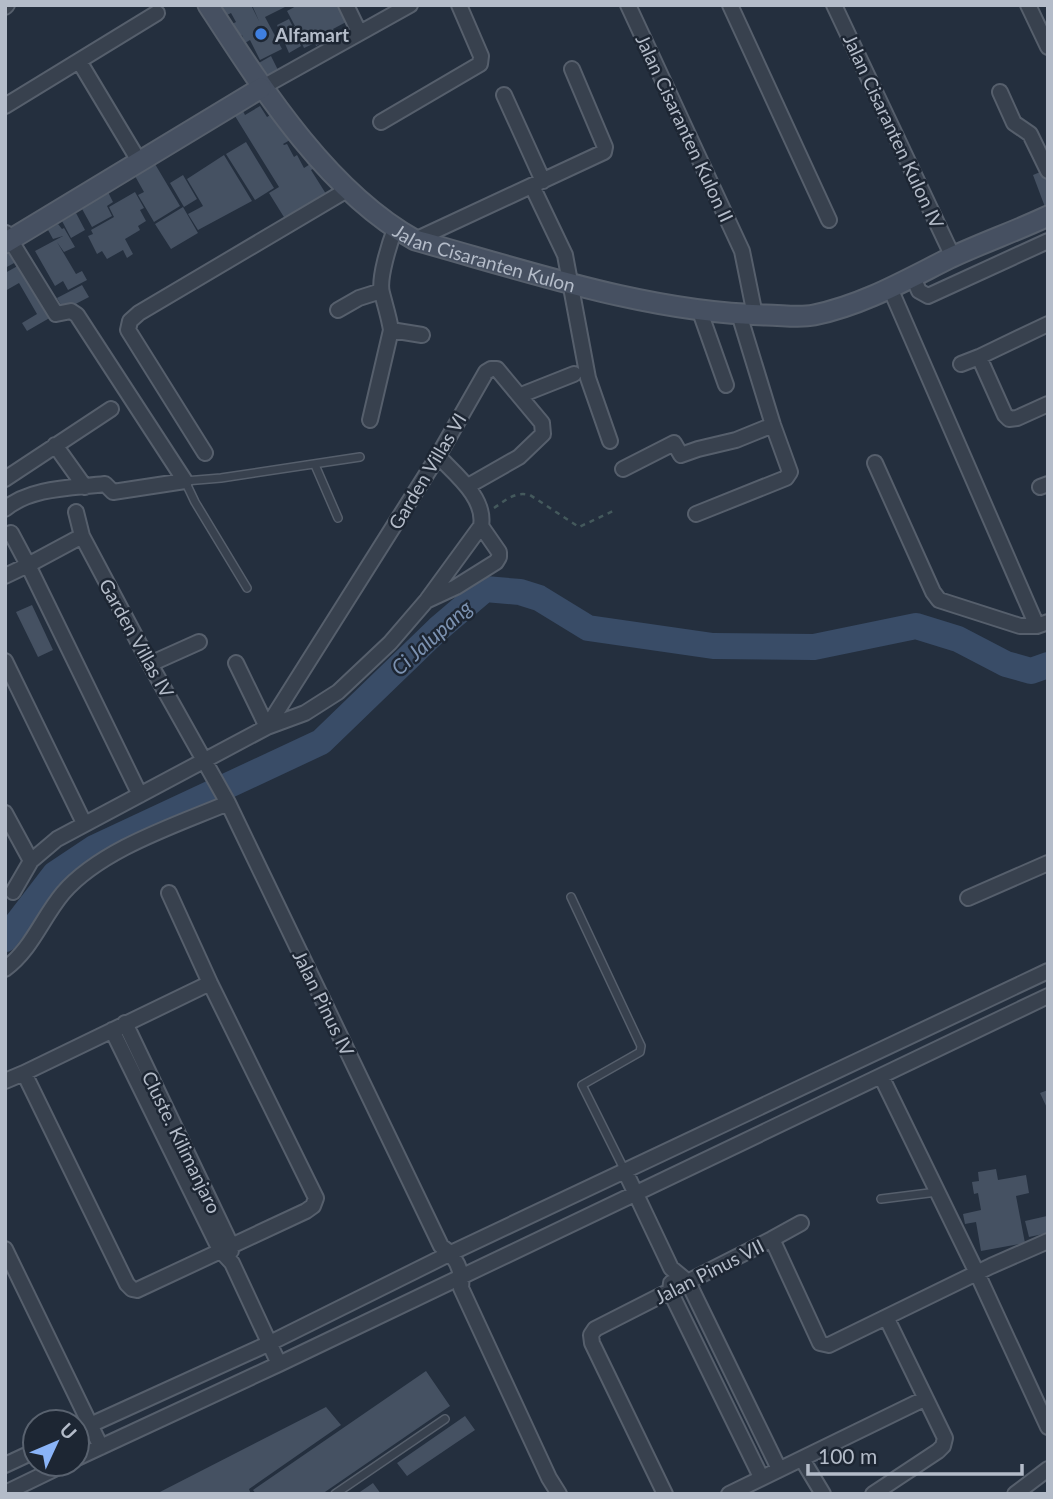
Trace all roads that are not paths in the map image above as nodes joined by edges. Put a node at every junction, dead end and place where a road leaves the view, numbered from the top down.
1 (208, 5) edge
2 (346, 5) edge
3 (410, 5) edge
4 (459, 5) edge
5 (628, 5) edge
6 (730, 5) edge
7 (835, 5) edge
8 (1028, 5) edge
9 (157, 13) dead end
10 (359, 32) junction
11 (1048, 47) edge
12 (79, 61) junction
13 (572, 69) dead end
14 (261, 88) junction
15 (1000, 92) dead end
16 (504, 95) dead end
17 (5, 106) edge
18 (380, 122) dead end
19 (139, 161) junction
20 (1048, 171) edge
21 (538, 183) junction
22 (347, 190) junction
23 (1048, 216) edge
24 (829, 220) dead end
25 (396, 229) junction
26 (7, 238) edge
27 (415, 240) junction
28 (1048, 241) edge
29 (953, 257) junction
30 (914, 277) junction
31 (571, 283) junction
32 (890, 288) junction
33 (381, 291) junction
34 (699, 309) junction
35 (338, 310) dead end
36 (747, 314) junction
37 (1048, 324) edge
38 (391, 330) junction
39 (422, 335) dead end
40 (979, 357) junction
41 (961, 364) dead end
42 (574, 374) dead end
43 (726, 385) dead end
44 (521, 395) junction
45 (1048, 404) edge
46 (111, 409) dead end
47 (370, 420) dead end
48 (773, 425) junction
49 (610, 441) dead end
50 (55, 445) junction
51 (205, 453) dead end
52 (438, 456) junction
53 (360, 457) dead end
54 (875, 463) dead end
55 (315, 465) junction
56 (623, 469) dead end
57 (5, 479) edge
58 (185, 481) junction
59 (85, 486) junction
60 (468, 486) junction
61 (5, 509) edge
62 (76, 512) dead end
63 (696, 514) dead end
64 (338, 518) dead end
65 (482, 521) junction
66 (12, 533) dead end
67 (82, 536) junction
68 (28, 565) junction
69 (5, 576) edge
70 (247, 588) dead end
71 (427, 600) junction
72 (1042, 624) edge
73 (199, 642) dead end
74 (5, 661) edge
75 (236, 663) dead end
76 (150, 664) junction
77 (267, 727) junction
78 (207, 764) junction
79 (140, 795) junction
80 (226, 800) junction
81 (5, 813) edge
82 (84, 823) junction
83 (31, 861) junction
84 (1048, 863) edge
85 (13, 892) dead end
86 (169, 893) dead end
87 (571, 897) dead end
88 (968, 898) dead end
89 (5, 969) edge
90 (1048, 971) edge
91 (210, 983) junction
92 (1048, 996) edge
93 (118, 1026) junction
94 (881, 1050) junction
95 (860, 1060) junction
96 (23, 1073) junction
97 (881, 1076) junction
98 (5, 1080) edge
99 (625, 1171) junction
100 (938, 1192) junction
101 (635, 1194) junction
102 (881, 1199) dead end
103 (800, 1223) dead end
104 (772, 1239) junction
105 (1048, 1241) edge
106 (225, 1247) junction
107 (5, 1249) edge
108 (444, 1253) junction
109 (671, 1268) junction
110 (977, 1273) junction
111 (457, 1282) junction
112 (688, 1282) junction
113 (670, 1291) junction
114 (887, 1319) junction
115 (270, 1343) junction
116 (279, 1364) junction
117 (924, 1399) junction
118 (83, 1408) edge
119 (445, 1419) dead end
120 (91, 1424) joint
121 (1048, 1427) edge
122 (101, 1447) junction
123 (91, 1452) edge
124 (21, 1458) edge
125 (802, 1459) junction
126 (5, 1465) edge
127 (779, 1469) junction
128 (1048, 1469) edge
129 (761, 1477) junction
130 (36, 1478) edge
131 (5, 1493) edge
132 (335, 1494) edge
133 (559, 1494) edge
134 (665, 1494) edge
135 (729, 1494) edge
136 (823, 1494) edge
137 (873, 1494) edge
138 (1015, 1494) edge

1 - 14 main road, Jalan Cisaranten Kulon
2 - 10 street
3 - 10 street
4 - 18 street
5 - 36 street, Jalan Cisaranten Kulon II
6 - 24 street
7 - 29 street, Jalan Cisaranten Kulon IV
8 - 11 street
9 - 12 street
10 - 14 street
12 - 17 street
12 - 19 street
13 - 21 street
14 - 19 main road
14 - 22 main road, Jalan Cisaranten Kulon
15 - 20 street
16 - 21 street
19 - 26 main road
21 - 27 street
21 - 31 street
22 - 25 main road, Jalan Cisaranten Kulon
22 - 51 street
23 - 29 main road, Jalan Cisaranten Kulon
25 - 27 main road, Jalan Cisaranten Kulon
25 - 33 street
26 - 58 street
27 - 31 main road, Jalan Cisaranten Kulon
28 - 30 street
29 - 30 main road, Jalan Cisaranten Kulon
30 - 32 main road, Jalan Cisaranten Kulon
31 - 34 main road, Jalan Cisaranten Kulon
31 - 49 street
32 - 36 main road, Jalan Cisaranten Kulon
32 - 72 street
33 - 35 street
33 - 38 street
34 - 36 main road, Jalan Cisaranten Kulon
34 - 43 street
36 - 48 street, Jalan Cisaranten Kulon II
37 - 40 street
38 - 39 street
38 - 47 street
40 - 41 street
40 - 45 street
42 - 44 street
44 - 52 street, Garden Villas VI
44 - 60 street, Garden Villas VI
46 - 50 street
48 - 56 street
48 - 63 street, Jalan Cisaranten Kulon II
50 - 57 street
50 - 59 street
52 - 60 street
52 - 77 street, Garden Villas VI
53 - 55 lane
54 - 72 street
55 - 58 lane
55 - 64 lane
58 - 59 street
58 - 70 lane
59 - 61 street
60 - 65 street
62 - 67 street, Garden Villas IV
65 - 71 street
65 - 71 street
66 - 68 street
67 - 68 street
67 - 76 street, Garden Villas IV
68 - 69 street
68 - 79 street
71 - 77 street
73 - 76 street
74 - 82 street
75 - 77 street
76 - 78 street, Garden Villas IV
77 - 78 street
78 - 79 street
78 - 80 street, Jalan Pinus IV
79 - 82 street
80 - 89 street
80 - 108 street, Jalan Pinus IV
81 - 83 street
82 - 83 street
83 - 85 street
84 - 88 street
86 - 91 street
87 - 99 lane
90 - 94 street
91 - 93 street
91 - 106 street
92 - 97 street
93 - 96 street
93 - 106 street, Cluste. Kilimanjaro
94 - 95 street
94 - 97 street
95 - 97 street
95 - 99 street
96 - 98 street
96 - 106 street
97 - 100 street
97 - 101 street
99 - 101 street
99 - 108 street
100 - 102 lane
100 - 110 street
101 - 109 street
101 - 111 street
103 - 104 street
104 - 112 street, Jalan Pinus VII
104 - 114 street, Jalan Pinus VII
105 - 110 street, Jalan Pinus VII
106 - 115 street, Cluste. Kilimanjaro
107 - 118 street
108 - 111 street, Jalan Pinus IV
108 - 115 street
109 - 112 street
109 - 113 street
110 - 114 street, Jalan Pinus VII
110 - 121 street
111 - 116 street
111 - 133 street, Jalan Pinus IV
112 - 113 street, Jalan Pinus VII
112 - 127 street
113 - 129 street
113 - 134 street, Jalan Pinus VII
114 - 117 street
115 - 116 street, Cluste. Kilimanjaro
115 - 120 street
116 - 122 street
117 - 125 street
117 - 137 street
119 - 132 lane
120 - 122 street
122 - 123 street
124 - 126 street
125 - 127 street
125 - 136 street
127 - 129 street
128 - 138 street
129 - 135 street
130 - 131 street

